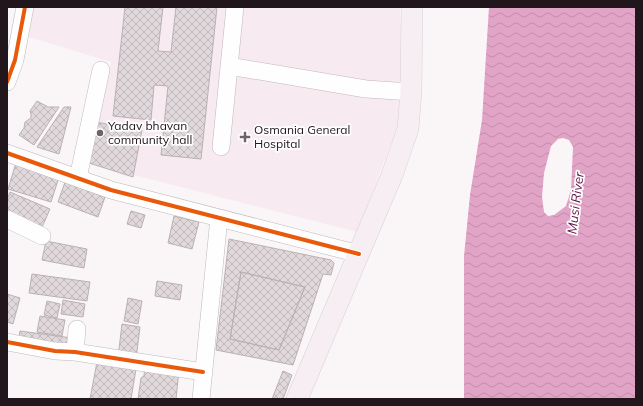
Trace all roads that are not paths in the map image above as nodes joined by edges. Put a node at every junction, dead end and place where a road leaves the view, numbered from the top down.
1 (25, 7) edge
2 (235, 7) edge
3 (412, 7) edge
4 (229, 66) junction
5 (101, 70) dead end
6 (7, 82) edge
7 (411, 92) junction
8 (221, 147) dead end
9 (7, 153) edge
10 (78, 178) junction
11 (219, 218) junction
12 (7, 219) edge
13 (42, 236) dead end
14 (359, 254) junction
15 (77, 329) dead end
16 (7, 342) edge
17 (75, 352) junction
18 (203, 372) junction
19 (201, 399) edge
20 (297, 399) edge

1 - 6 street
2 - 4 street
3 - 7 main road
4 - 7 street
4 - 8 street
5 - 10 street
7 - 14 main road
9 - 10 street
10 - 11 street
11 - 14 street
11 - 18 street
12 - 13 street
14 - 20 main road
15 - 17 street
16 - 17 street
17 - 18 street
18 - 19 street

